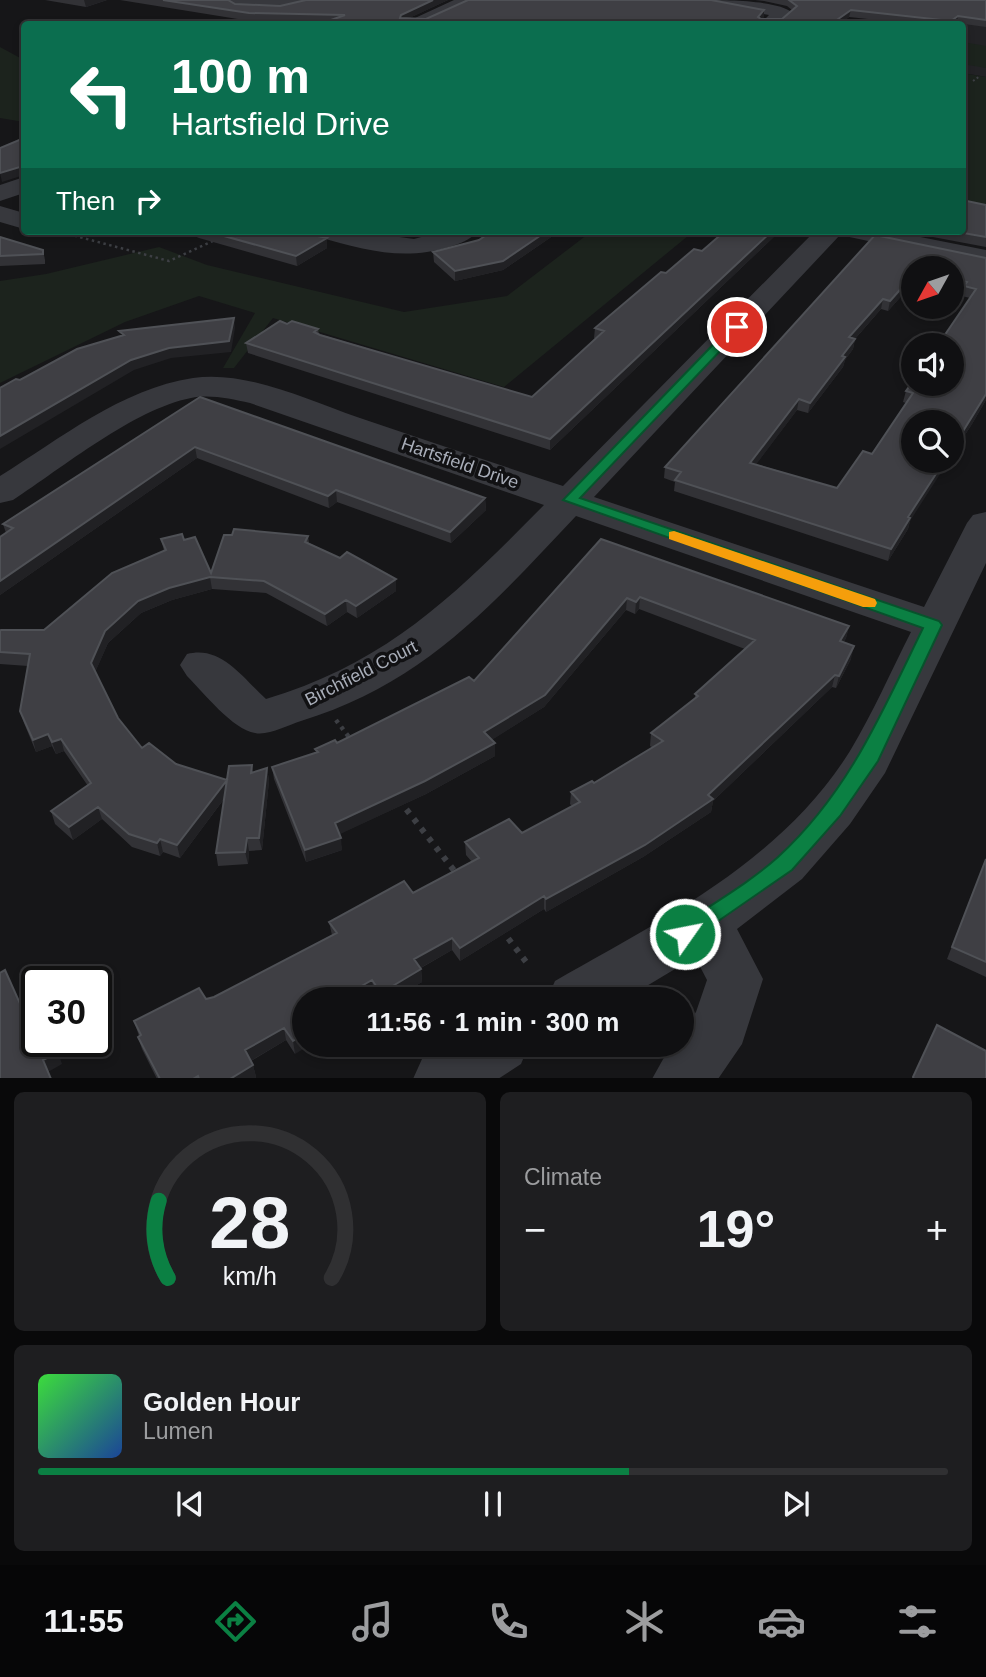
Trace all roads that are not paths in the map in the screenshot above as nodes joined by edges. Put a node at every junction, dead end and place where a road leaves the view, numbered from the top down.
1 (226, 0) edge
2 (305, 0) edge
3 (469, 0) edge
4 (712, 0) edge
5 (418, 21) edge
6 (772, 21) edge
7 (21, 185) edge
8 (0, 194) edge
9 (0, 214) edge
10 (21, 220) edge
11 (344, 235) edge
12 (454, 235) edge
13 (826, 235) edge
14 (870, 235) edge
15 (986, 258) edge
16 (0, 492) edge
17 (570, 500) junction
18 (986, 523) edge
19 (933, 625) junction
20 (202, 664) dead end
21 (705, 923) junction
22 (596, 987) edge
23 (480, 1057) edge
24 (445, 1078) edge
25 (683, 1078) edge

1 - 2 street
3 - 5 street
4 - 6 street
7 - 8 street
9 - 10 street
11 - 12 street
13 - 17 street, Birchfield Court
14 - 15 street
16 - 17 street, Hartsfield Drive
17 - 19 street, Hartsfield Drive
17 - 20 street, Birchfield Court
18 - 19 street
19 - 21 street
21 - 22 street
21 - 25 street
23 - 24 street

